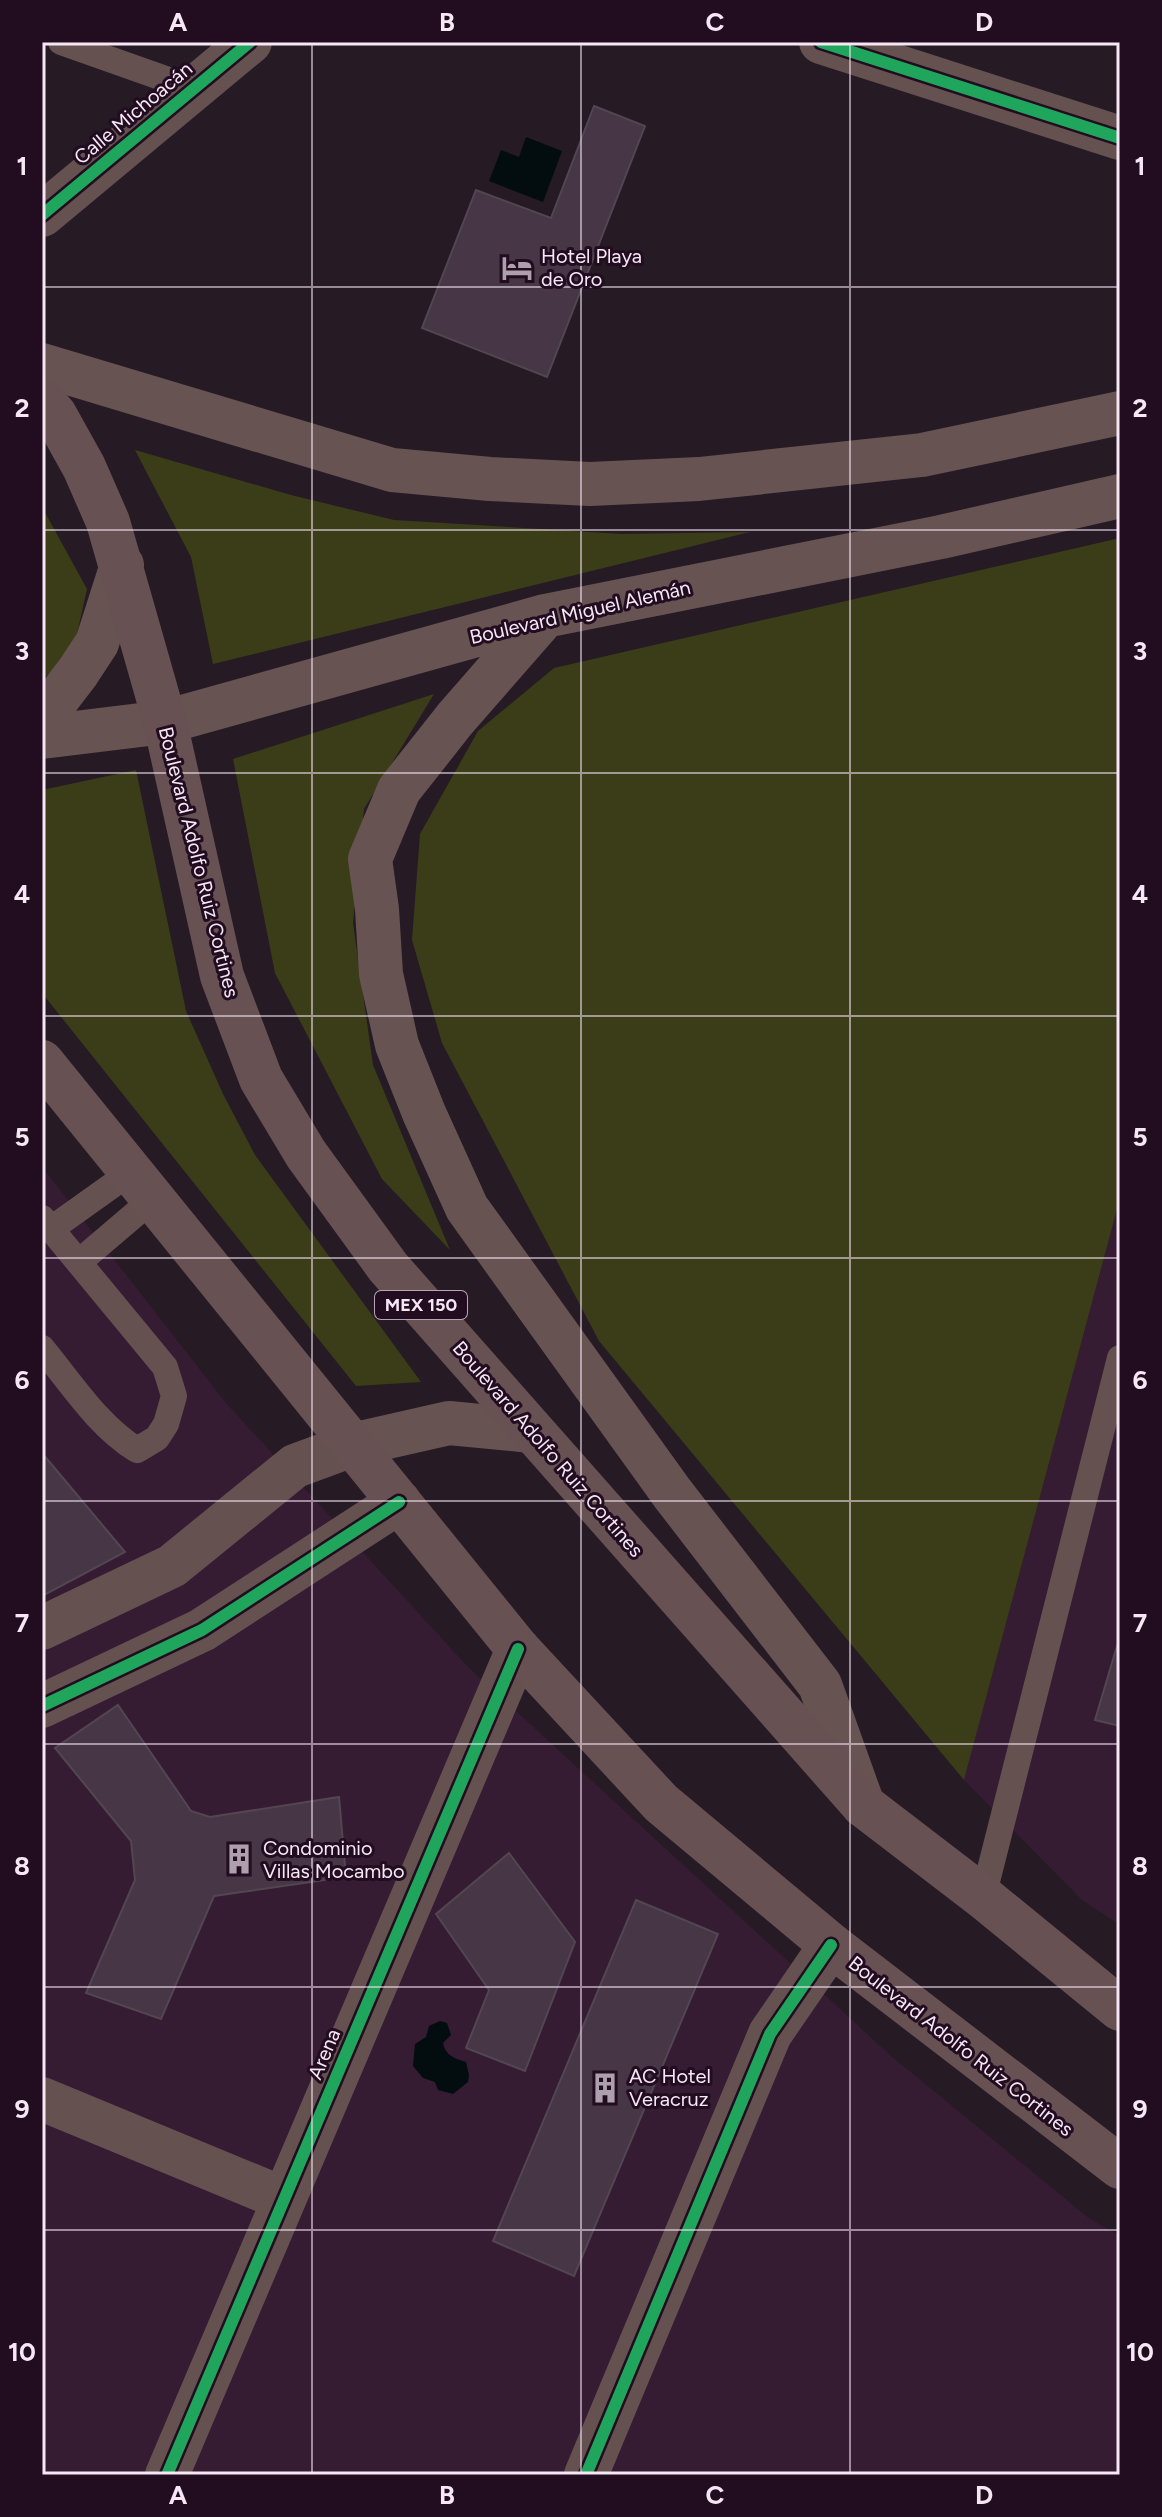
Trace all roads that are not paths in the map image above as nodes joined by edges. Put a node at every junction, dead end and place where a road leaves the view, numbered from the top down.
1 (61, 42) edge
2 (250, 42) edge
3 (821, 42) edge
4 (194, 89) junction
5 (1120, 138) edge
6 (42, 215) edge
7 (42, 365) edge
8 (42, 400) edge
9 (1120, 413) edge
10 (1120, 496) edge
11 (122, 565) junction
12 (545, 616) junction
13 (42, 719) edge
14 (165, 722) junction
15 (42, 737) edge
16 (42, 1062) edge
17 (142, 1186) junction
18 (46, 1224) edge
19 (79, 1262) junction
20 (42, 1348) edge
21 (1120, 1358) edge
22 (531, 1431) junction
23 (352, 1445) junction
24 (399, 1502) junction
25 (42, 1628) edge
26 (518, 1649) junction
27 (42, 1706) edge
28 (863, 1805) junction
29 (983, 1897) junction
30 (831, 1945) junction
31 (1120, 2009) edge
32 (42, 2099) edge
33 (1120, 2167) edge
34 (284, 2199) junction
35 (167, 2475) edge
36 (586, 2475) edge

1 - 4 lane
2 - 4 street, Calle Michoacán
3 - 5 street
4 - 6 street, Calle Michoacán
7 - 9 main road
8 - 11 main road, Boulevard Adolfo Ruiz Cortines / MEX 150
10 - 12 main road, Boulevard Miguel Alemán
11 - 13 main road
11 - 14 main road, Boulevard Adolfo Ruiz Cortines / MEX 150
12 - 14 main road, Boulevard Miguel Alemán
12 - 28 main road
14 - 15 main road, Boulevard Miguel Alemán
14 - 22 main road, Boulevard Adolfo Ruiz Cortines / MEX 150
16 - 17 main road, Boulevard Adolfo Ruiz Cortines
17 - 18 lane
17 - 19 lane
17 - 23 main road, Boulevard Adolfo Ruiz Cortines
18 - 19 lane
19 - 20 lane
21 - 29 lane
22 - 23 main road
22 - 28 main road, Boulevard Adolfo Ruiz Cortines / MEX 150
23 - 24 main road, Boulevard Adolfo Ruiz Cortines
23 - 25 street
24 - 26 main road, Boulevard Adolfo Ruiz Cortines
24 - 27 street
26 - 30 main road, Boulevard Adolfo Ruiz Cortines
26 - 34 street, Arena
28 - 29 main road, Boulevard Adolfo Ruiz Cortines / MEX 150
29 - 31 main road, Boulevard Adolfo Ruiz Cortines / MEX 150
30 - 33 main road, Boulevard Adolfo Ruiz Cortines
30 - 36 street
32 - 34 street
34 - 35 street, Arena

